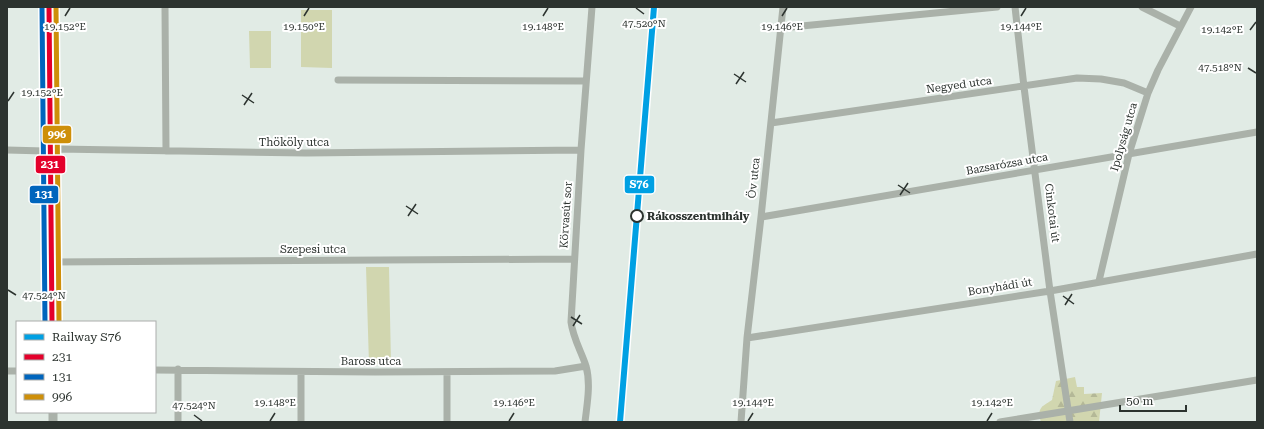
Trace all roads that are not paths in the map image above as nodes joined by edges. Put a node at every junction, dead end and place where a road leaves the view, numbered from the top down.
1 (49, 7) edge
2 (165, 7) edge
3 (592, 7) edge
4 (783, 7) edge
5 (997, 7) edge
6 (1015, 7) edge
7 (1142, 7) edge
8 (1191, 7) edge
9 (1180, 26) junction
10 (781, 28) junction
11 (338, 80) dead end
12 (586, 81) junction
13 (1024, 87) junction
14 (1148, 93) junction
15 (771, 123) junction
16 (1257, 132) edge
17 (7, 150) edge
18 (50, 150) junction
19 (581, 150) junction
20 (166, 151) junction
21 (1129, 154) junction
22 (1035, 170) junction
23 (761, 217) junction
24 (1257, 254) edge
25 (574, 259) junction
26 (51, 262) junction
27 (1100, 281) junction
28 (1050, 291) junction
29 (52, 321) edge
30 (747, 338) junction
31 (586, 366) junction
32 (156, 370) edge
33 (178, 370) junction
34 (301, 372) junction
35 (447, 372) junction
36 (1257, 380) edge
37 (1069, 411) junction
38 (178, 422) edge
39 (301, 422) edge
40 (447, 422) edge
41 (585, 422) edge
42 (741, 422) edge
43 (1000, 422) edge
44 (1070, 422) edge

1 - 18 street
2 - 20 street
3 - 12 street, Körvasút sor
4 - 10 street, Öv utca
5 - 10 street
6 - 13 street, Cinkotai út
7 - 9 street
8 - 9 street, Ipolyság utca
9 - 14 street, Ipolyság utca
10 - 15 street, Öv utca
11 - 12 street
12 - 19 street, Körvasút sor
13 - 14 street, Negyed utca
13 - 15 street, Negyed utca
13 - 22 street, Cinkotai út
14 - 21 street, Ipolyság utca
15 - 23 street, Öv utca
16 - 21 street, Bazsarózsa utca
17 - 18 street, Thököly utca
18 - 20 street, Thököly utca
18 - 26 street
19 - 20 street, Thököly utca
19 - 25 street, Körvasút sor
21 - 22 street, Bazsarózsa utca
21 - 27 street, Ipolyság utca
22 - 23 street, Bazsarózsa utca
22 - 28 street, Cinkotai út
23 - 30 street, Öv utca
24 - 27 street, Bonyhádi út
25 - 26 street, Szepesi utca
25 - 31 street, Körvasút sor
26 - 29 street
27 - 28 street, Bonyhádi út
28 - 30 street, Bonyhádi út
28 - 37 street, Cinkotai út
30 - 42 street, Öv utca
31 - 35 street, Baross utca
31 - 41 street, Körvasút sor
32 - 33 street, Baross utca
33 - 34 street, Baross utca
33 - 38 street
34 - 35 street, Baross utca
34 - 39 street
35 - 40 street
36 - 37 street
37 - 43 street
37 - 44 street, Cinkotai út

